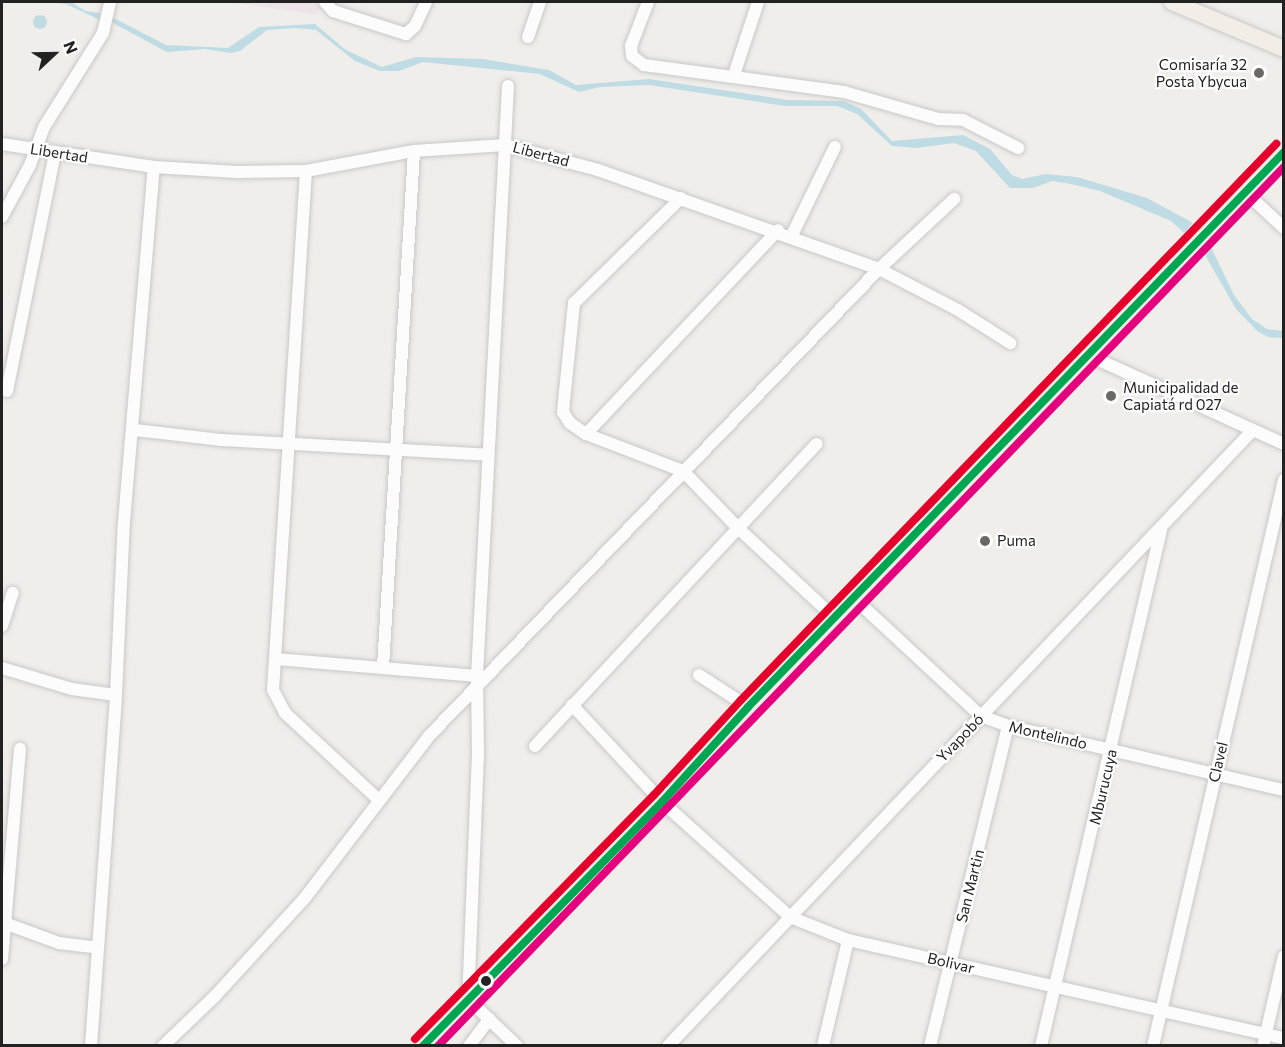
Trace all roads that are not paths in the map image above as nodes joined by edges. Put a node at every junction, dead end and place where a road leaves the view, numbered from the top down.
1 (325, 2) edge
2 (426, 2) edge
3 (540, 2) edge
4 (648, 2) edge
5 (758, 2) edge
6 (1172, 2) edge
7 (1203, 7) edge
8 (108, 11) edge
9 (528, 37) dead end
10 (1284, 49) edge
11 (734, 75) junction
12 (508, 86) dead end
13 (2, 144) edge
14 (506, 145) junction
15 (835, 147) dead end
16 (1018, 148) dead end
17 (35, 149) junction
18 (414, 151) junction
19 (1284, 151) edge
20 (55, 152) junction
21 (154, 167) junction
22 (306, 171) junction
23 (1245, 192) junction
24 (681, 198) junction
25 (954, 199) dead end
26 (2, 217) edge
27 (1284, 228) edge
28 (778, 230) junction
29 (792, 235) junction
30 (879, 269) junction
31 (1010, 343) dead end
32 (1090, 356) junction
33 (7, 391) dead end
34 (135, 430) junction
35 (1252, 431) junction
36 (586, 434) junction
37 (288, 444) junction
38 (817, 444) dead end
39 (1284, 444) edge
40 (396, 449) junction
41 (488, 455) junction
42 (683, 471) junction
43 (1284, 480) edge
44 (1162, 528) junction
45 (739, 529) junction
46 (13, 593) dead end
47 (856, 600) junction
48 (836, 620) junction
49 (2, 626) edge
50 (276, 659) junction
51 (383, 667) junction
52 (2, 669) edge
53 (699, 675) dead end
54 (477, 681) junction
55 (116, 695) junction
56 (572, 705) junction
57 (748, 707) junction
58 (981, 716) junction
59 (1008, 726) junction
60 (535, 746) dead end
61 (20, 749) dead end
62 (1112, 750) junction
63 (1215, 775) junction
64 (1284, 790) edge
65 (379, 800) junction
66 (662, 802) junction
67 (790, 917) junction
68 (7, 924) junction
69 (848, 940) junction
70 (97, 948) junction
71 (1284, 956) edge
72 (2, 959) edge
73 (951, 963) junction
74 (1056, 987) junction
75 (468, 999) junction
76 (1161, 1010) junction
77 (489, 1019) junction
78 (1284, 1038) edge
79 (1264, 1039) edge
80 (91, 1046) edge
81 (163, 1046) edge
82 (423, 1046) edge
83 (469, 1046) edge
84 (517, 1046) edge
85 (668, 1046) edge
86 (823, 1046) edge
87 (930, 1046) edge
88 (1041, 1046) edge
89 (1153, 1046) edge

1 - 2 street
3 - 9 street
4 - 11 street
5 - 11 street
6 - 7 main road
7 - 10 main road
8 - 17 street
11 - 16 street
12 - 14 street
13 - 17 street, Libertad
14 - 18 street, Libertad
14 - 24 street, Libertad
14 - 41 street
15 - 29 street
17 - 20 street, Libertad
17 - 26 street
18 - 22 street, Libertad
18 - 40 street
19 - 23 main road
20 - 21 street, Libertad
20 - 33 street
21 - 22 street, Libertad
21 - 34 street
22 - 37 street
23 - 27 street
23 - 32 main road
24 - 28 street, Libertad
24 - 36 street
25 - 30 street
28 - 29 street, Libertad
28 - 36 street
29 - 30 street, Libertad
30 - 31 street, Libertad
30 - 42 street
32 - 35 street
32 - 47 main road
34 - 37 street
34 - 55 street
35 - 39 street
35 - 44 street, Yvapobó
36 - 42 street
37 - 40 street
37 - 50 street
38 - 45 street
40 - 41 street
40 - 51 street
41 - 54 street
42 - 45 street
42 - 54 street
43 - 63 street, Clavel
44 - 58 street, Yvapobó
44 - 62 street, Mburucuya
45 - 48 street
45 - 56 street
46 - 49 street
47 - 48 main road
47 - 58 street, Montelindo
48 - 57 main road
50 - 51 street
50 - 65 street
51 - 54 street
52 - 55 street
53 - 57 street
54 - 65 street
54 - 75 street
55 - 70 street
56 - 60 street
56 - 66 street, Bolivar
57 - 66 main road
58 - 59 street, Montelindo
58 - 67 street, Yvapobó
59 - 62 street, Montelindo
59 - 73 street, San Martin
61 - 68 street
62 - 63 street, Montelindo
62 - 74 street, Mburucuya
63 - 64 street, Montelindo
63 - 76 street, Clavel
65 - 81 street
66 - 67 street, Bolivar
66 - 75 main road
67 - 69 street, Bolivar
67 - 85 street, Yvapobó
68 - 70 street
68 - 72 street
69 - 73 street, Bolivar
69 - 86 street
70 - 80 street
71 - 79 street
73 - 74 street, Bolivar
73 - 87 street, San Martin
74 - 76 street, Bolivar
74 - 88 street, Mburucuya
75 - 77 street
75 - 82 main road
76 - 79 street, Bolivar
76 - 89 street, Clavel
77 - 83 street
77 - 84 street
78 - 79 street, Bolivar

